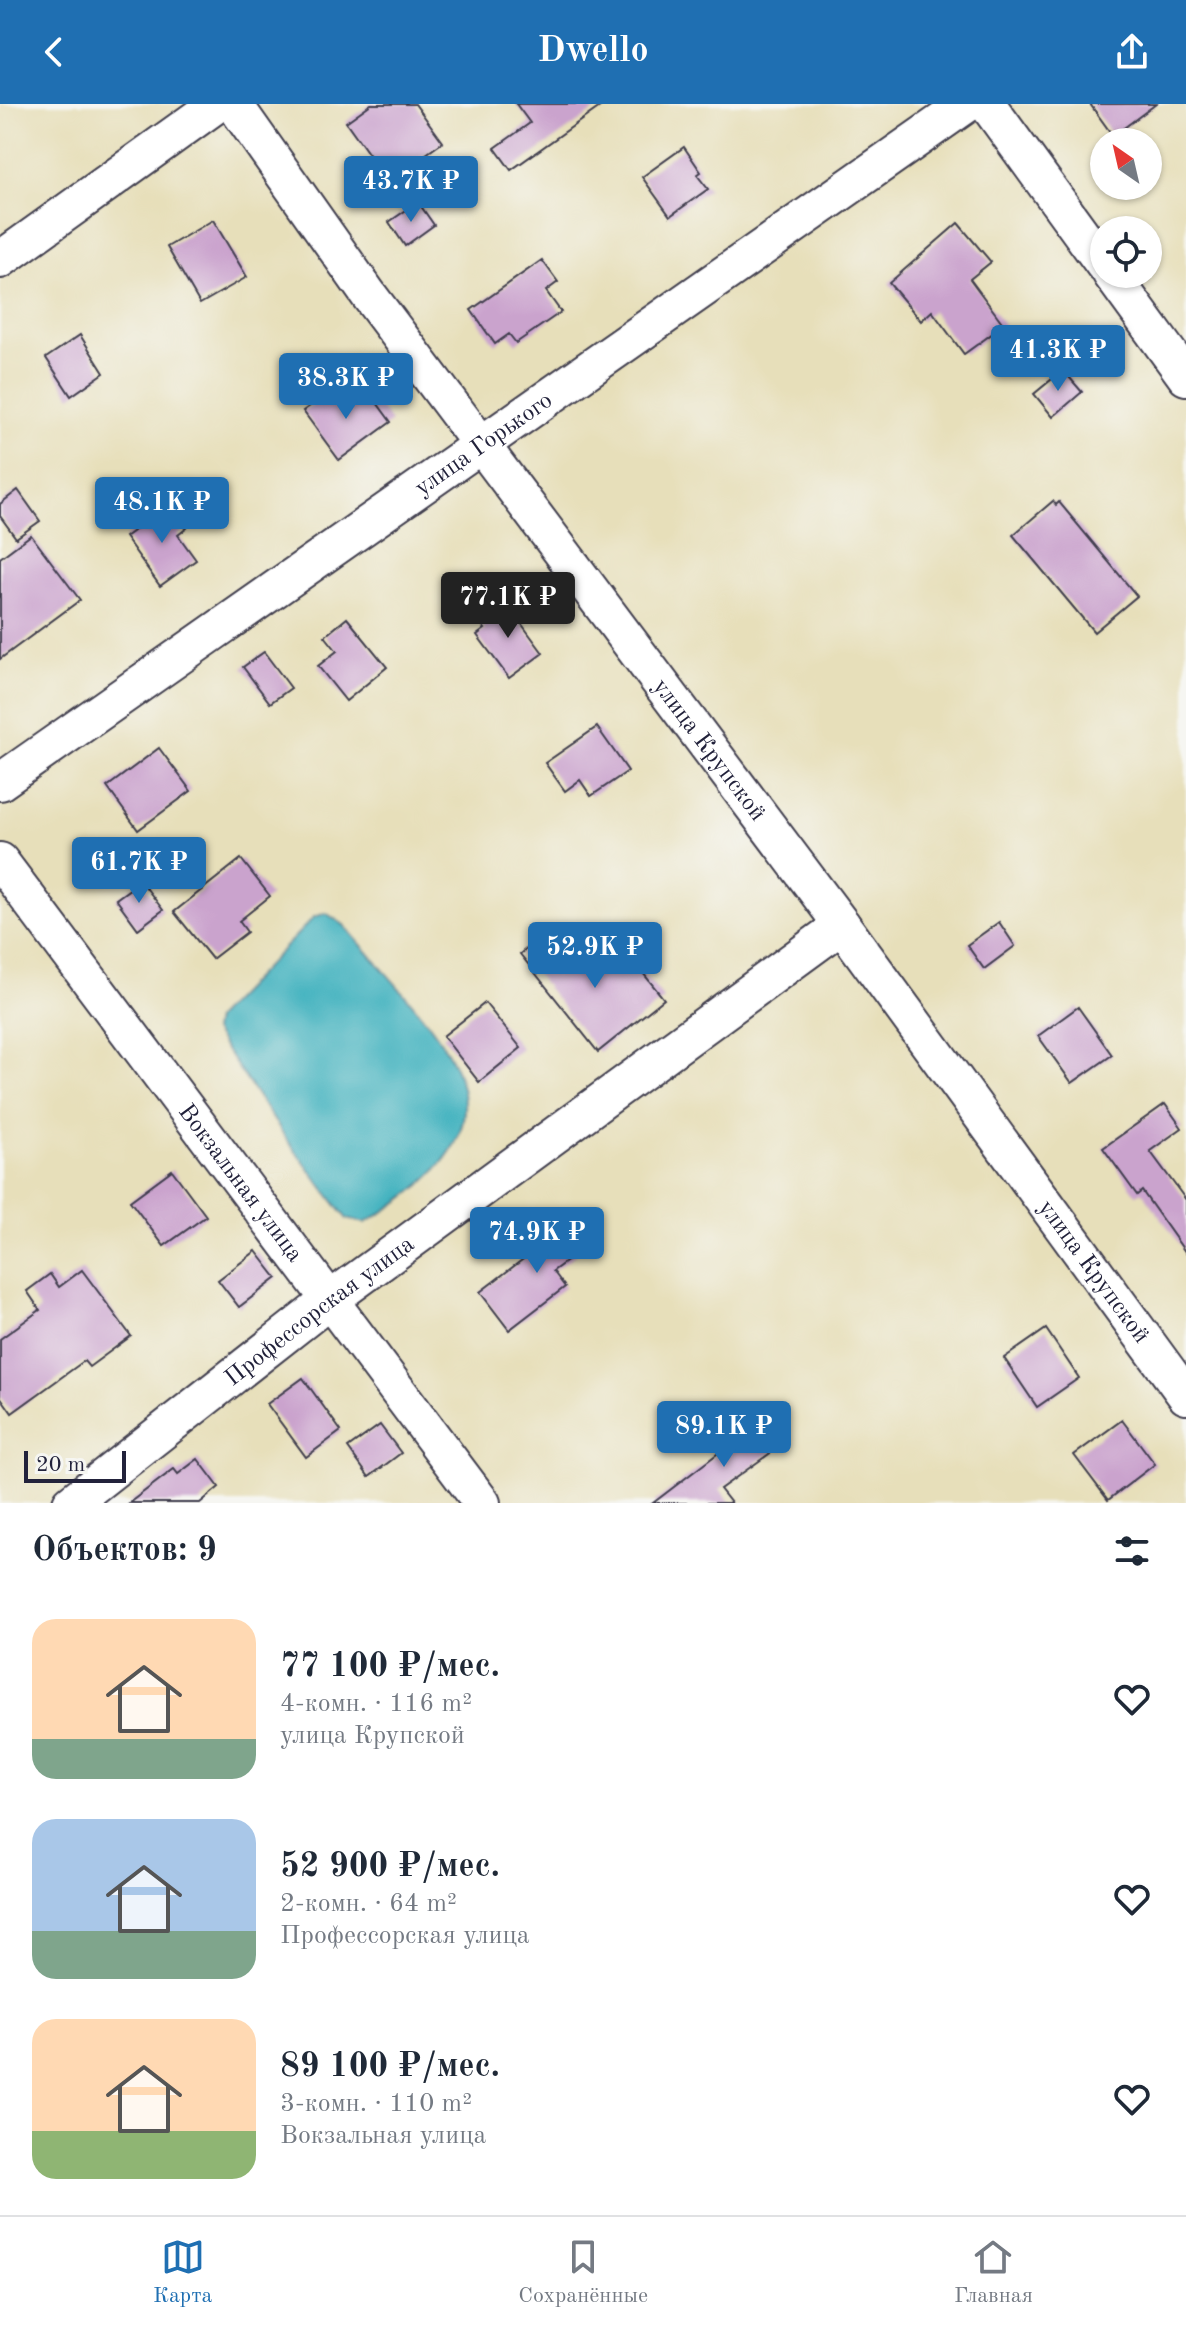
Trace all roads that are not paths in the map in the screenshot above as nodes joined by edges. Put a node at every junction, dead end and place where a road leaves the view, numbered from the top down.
1 (217, 104) edge
2 (234, 104) edge
3 (967, 104) edge
4 (987, 104) edge
5 (1090, 246) edge
6 (0, 260) edge
7 (1121, 288) edge
8 (1186, 377) edge
9 (480, 445) junction
10 (0, 782) edge
11 (0, 861) edge
12 (842, 925) junction
13 (331, 1299) junction
14 (1186, 1396) edge
15 (71, 1503) edge
16 (482, 1503) edge

1 - 6 street
2 - 9 street, улица Крупской
3 - 9 street, улица Горького
4 - 5 street
7 - 8 street
9 - 10 street, улица Горького
9 - 12 street, улица Крупской
11 - 13 street, Вокзальная улица
12 - 13 street, Профессорская улица
12 - 14 street, улица Крупской
13 - 15 street, Профессорская улица
13 - 16 street, Вокзальная улица

